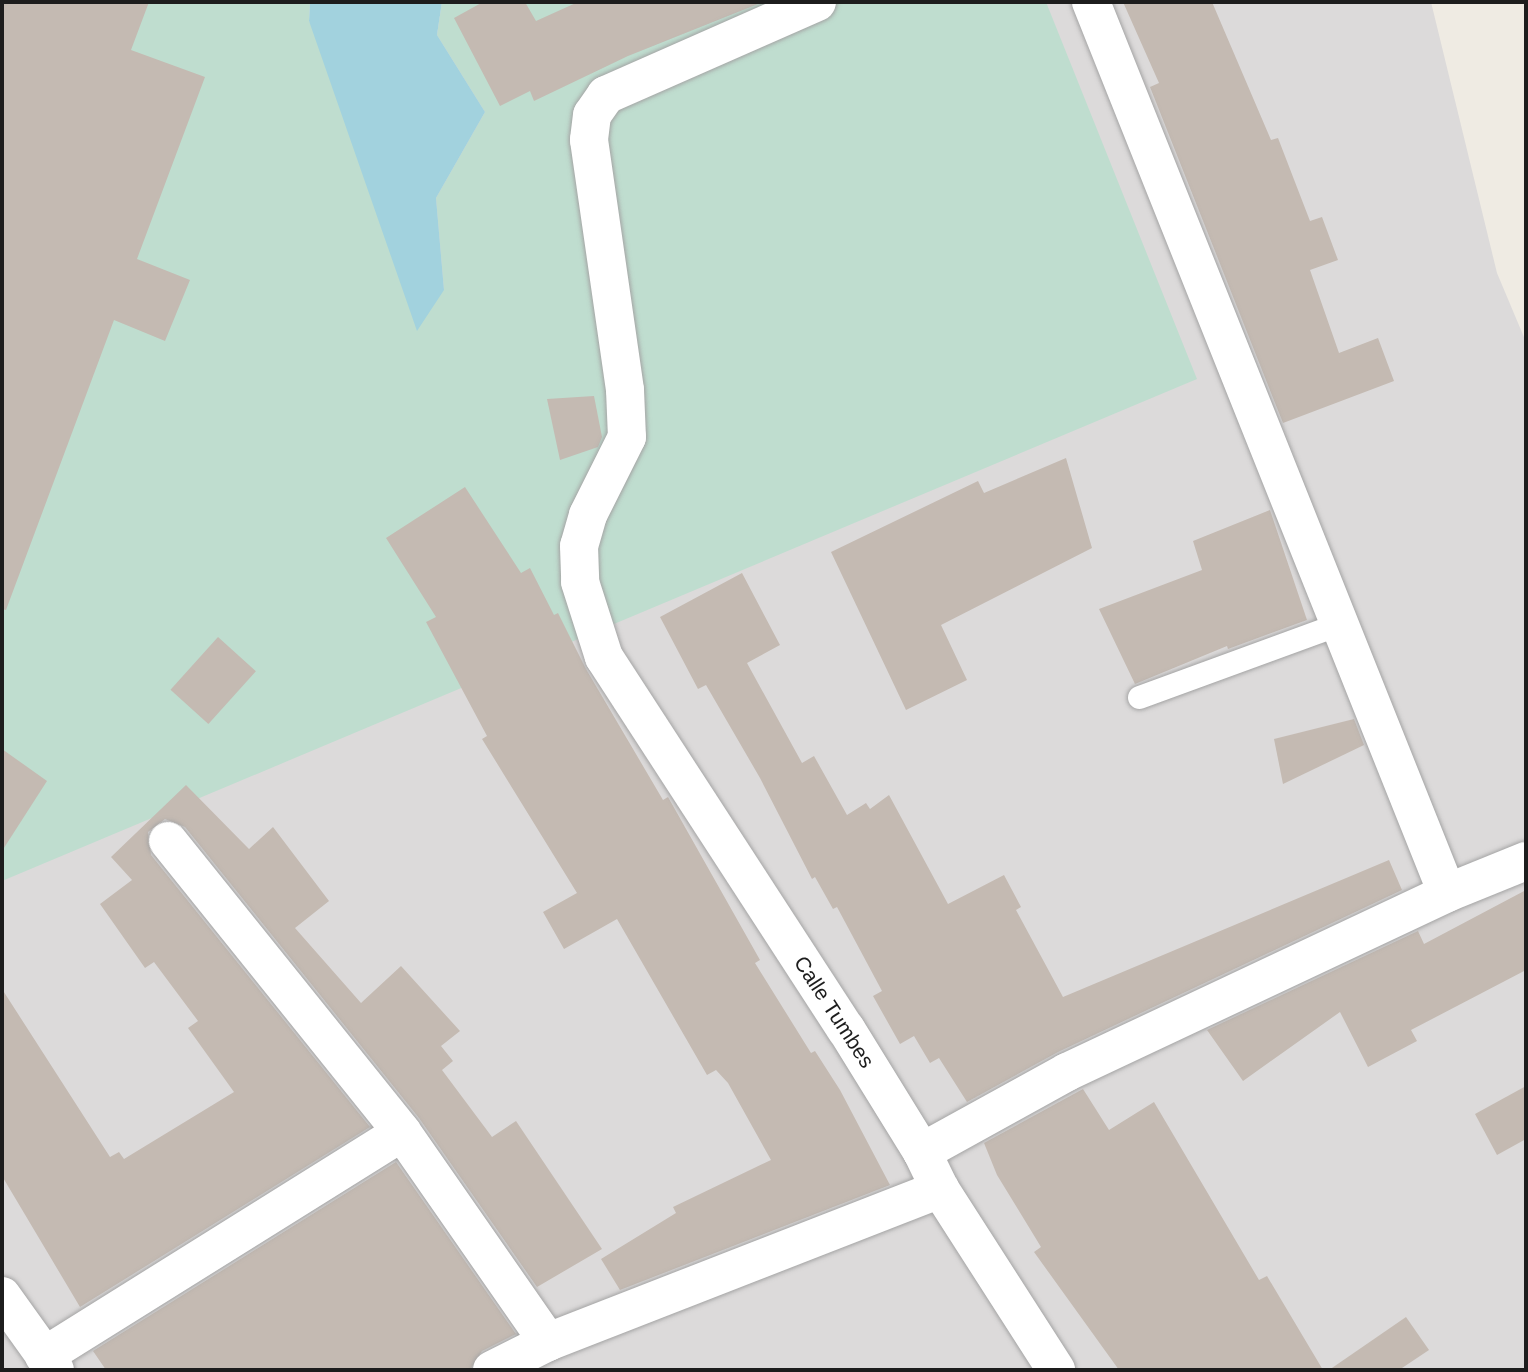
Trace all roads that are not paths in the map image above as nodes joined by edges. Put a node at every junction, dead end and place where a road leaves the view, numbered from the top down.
1 (817, 2) edge
2 (1091, 2) edge
3 (1341, 623) junction
4 (1139, 697) dead end
5 (168, 841) dead end
6 (1526, 861) edge
7 (1447, 893) junction
8 (402, 1132) junction
9 (922, 1152) junction
10 (940, 1189) junction
11 (2, 1296) edge
12 (548, 1342) junction
13 (50, 1363) edge
14 (492, 1370) edge
15 (1056, 1370) edge

1 - 9 street, Calle Tumbes
2 - 3 street
3 - 4 lane
3 - 7 street
5 - 8 street
6 - 7 street
7 - 9 street
8 - 12 street
8 - 13 street
9 - 10 street, Calle Tumbes
10 - 12 street
10 - 15 street, Calle Tumbes
11 - 13 street
12 - 14 street

